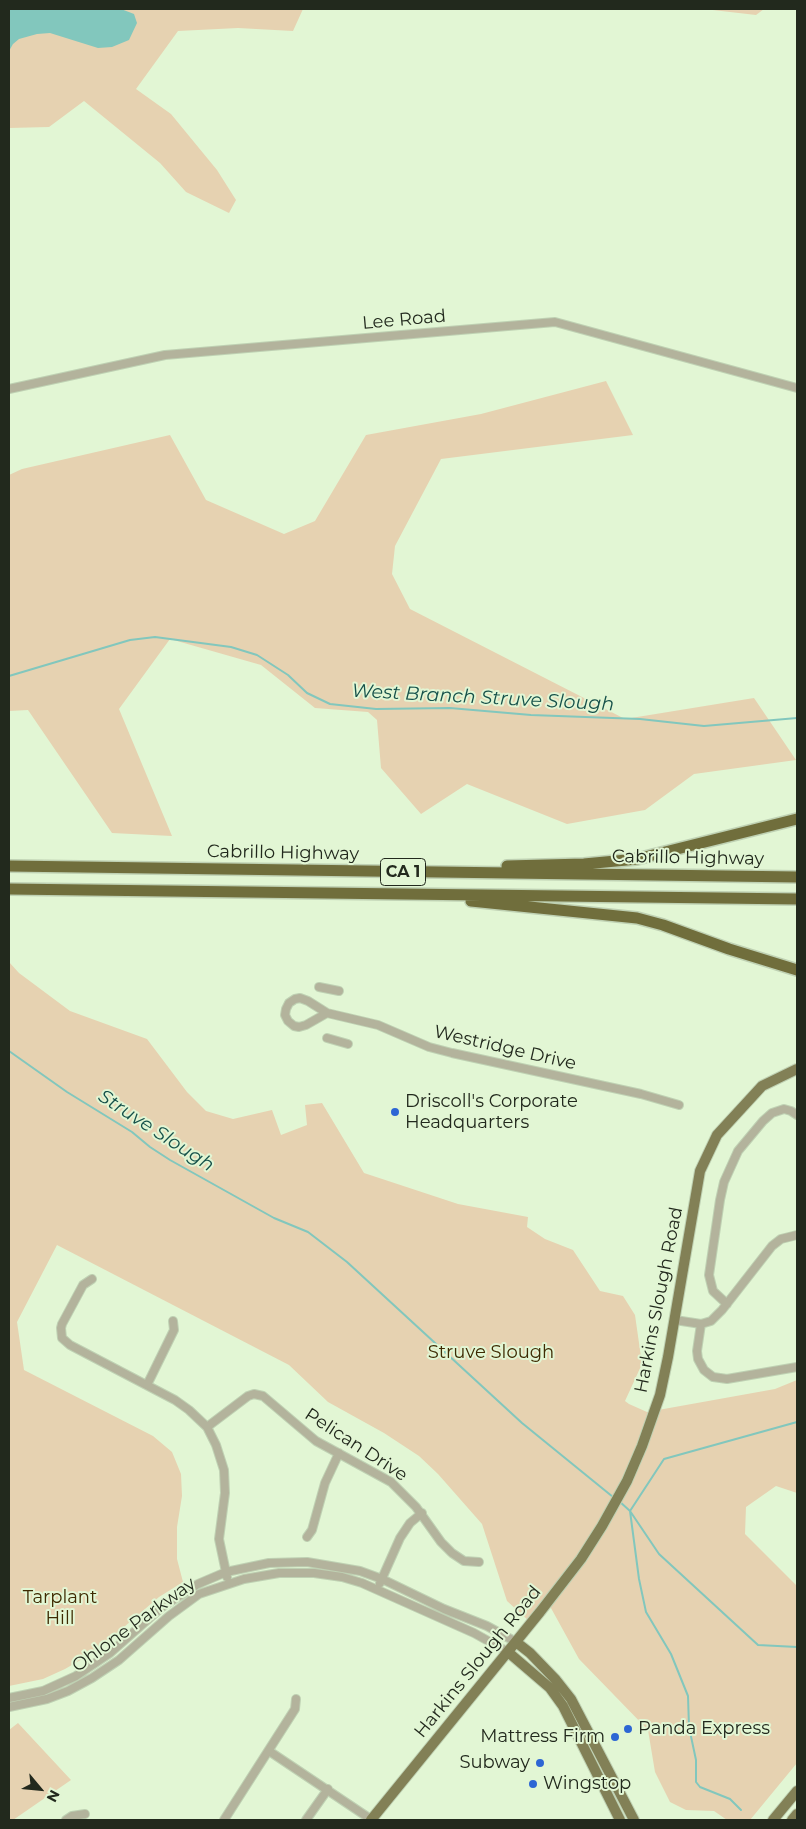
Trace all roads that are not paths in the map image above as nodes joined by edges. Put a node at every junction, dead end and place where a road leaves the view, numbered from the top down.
1 (797, 388) edge
2 (9, 389) edge
3 (797, 819) edge
4 (9, 866) edge
5 (446, 873) junction
6 (797, 877) edge
7 (9, 889) edge
8 (415, 894) junction
9 (797, 899) edge
10 (729, 949) junction
11 (797, 970) edge
12 (797, 974) edge
13 (319, 987) dead end
14 (339, 991) dead end
15 (326, 1013) junction
16 (327, 1038) dead end
17 (348, 1044) dead end
18 (797, 1069) edge
19 (679, 1105) dead end
20 (797, 1115) edge
21 (797, 1235) edge
22 (92, 1279) dead end
23 (727, 1304) junction
24 (675, 1320) junction
25 (173, 1322) dead end
26 (701, 1324) junction
27 (797, 1367) edge
28 (146, 1385) junction
29 (206, 1427) junction
30 (339, 1454) junction
31 (422, 1513) junction
32 (307, 1537) dead end
33 (479, 1562) dead end
34 (226, 1572) junction
35 (382, 1579) junction
36 (229, 1583) junction
37 (377, 1589) junction
38 (516, 1642) junction
39 (508, 1652) junction
40 (9, 1698) edge
41 (296, 1699) dead end
42 (9, 1707) edge
43 (269, 1750) junction
44 (328, 1789) junction
45 (797, 1791) edge
46 (85, 1814) dead end
47 (797, 1814) edge
48 (66, 1820) edge
49 (224, 1820) edge
50 (306, 1820) edge
51 (372, 1820) edge
52 (620, 1820) edge
53 (634, 1820) edge
54 (773, 1820) edge
55 (792, 1820) edge

1 - 2 street, Lee Road
3 - 5 highway
4 - 5 highway, Cabrillo Highway / CA 1
5 - 6 highway, Cabrillo Highway / CA 1
7 - 8 highway, CA 1
8 - 9 highway, CA 1
8 - 10 highway
10 - 11 highway
10 - 12 highway
13 - 14 street
15 - 15 street, Westridge Drive
15 - 19 street, Westridge Drive
16 - 17 street
18 - 24 main road, Harkins Slough Road
20 - 23 street
21 - 23 street
22 - 28 street
23 - 26 street
24 - 26 street
24 - 38 main road, Harkins Slough Road
25 - 28 street
26 - 27 street
28 - 29 street
29 - 30 street, Pelican Drive
29 - 34 street
30 - 31 street, Pelican Drive
30 - 32 street
31 - 33 street, Pelican Drive
31 - 35 street
34 - 35 street, Ohlone Parkway
34 - 36 street
34 - 40 street, Ohlone Parkway
35 - 37 street
35 - 38 street, Ohlone Parkway
36 - 37 street, Ohlone Parkway
36 - 42 street, Ohlone Parkway
37 - 39 street, Ohlone Parkway
38 - 39 main road, Harkins Slough Road
38 - 53 main road, Ohlone Parkway
39 - 51 main road, Harkins Slough Road
39 - 52 main road, Ohlone Parkway
41 - 43 street
43 - 44 street
43 - 49 street
44 - 50 street
44 - 51 street
45 - 54 main road
46 - 48 street
47 - 55 main road

